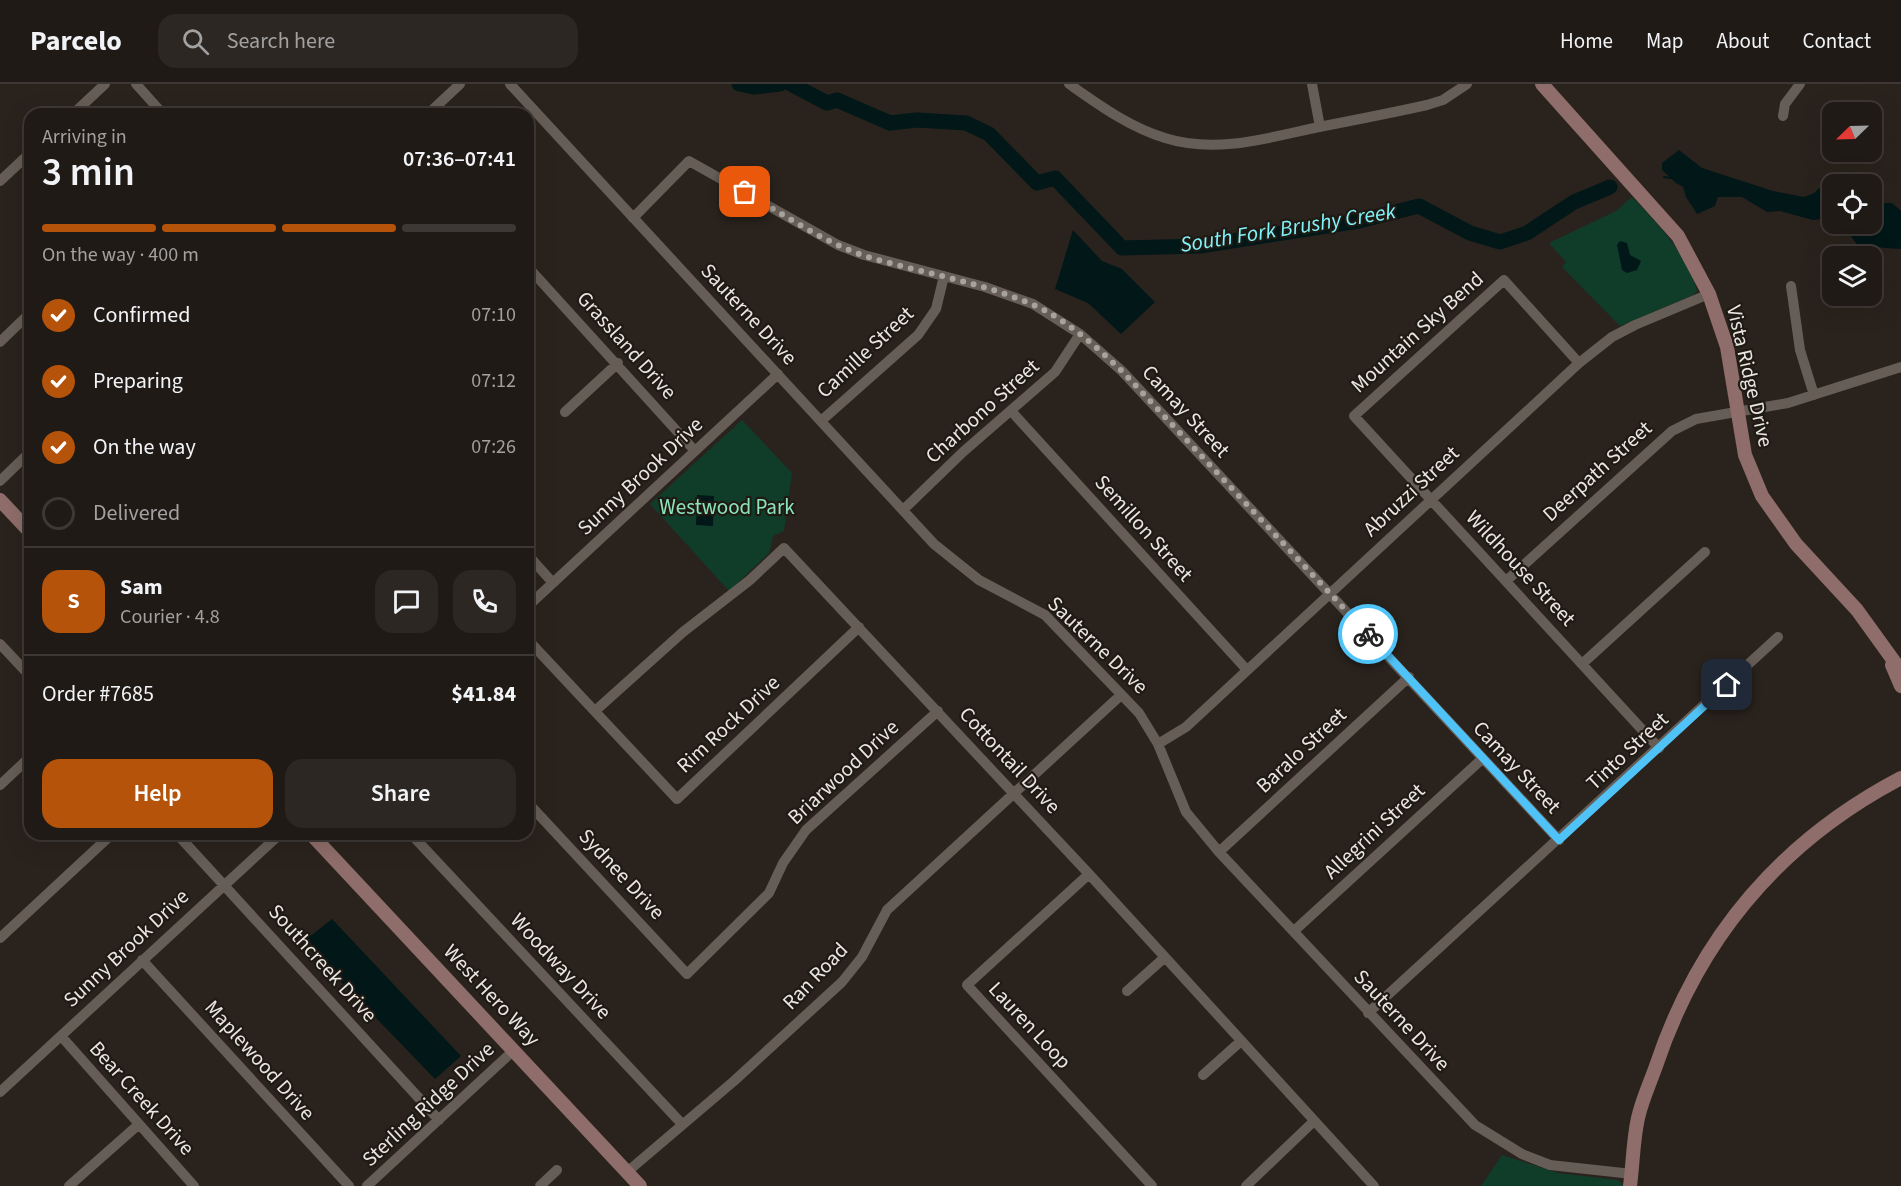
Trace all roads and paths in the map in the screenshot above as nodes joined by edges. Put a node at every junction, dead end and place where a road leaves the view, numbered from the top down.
1 (105, 84) edge
2 (136, 84) edge
3 (460, 84) edge
4 (510, 84) edge
5 (1069, 84) edge
6 (1312, 84) edge
7 (1467, 84) edge
8 (1542, 84) edge
9 (1800, 84) edge
10 (79, 108) edge
11 (158, 108) edge
12 (434, 108) edge
13 (532, 108) edge
14 (534, 110) edge
15 (1783, 116) dead end
16 (1320, 127) junction
17 (24, 159) edge
18 (0, 181) edge
19 (633, 218) junction
20 (944, 276) junction
21 (534, 278) edge
22 (1791, 286) dead end
23 (1709, 294) junction
24 (24, 320) edge
25 (1080, 334) junction
26 (0, 342) edge
27 (618, 363) junction
28 (1579, 363) junction
29 (1901, 367) edge
30 (778, 374) junction
31 (1814, 395) junction
32 (565, 412) dead end
33 (1012, 412) junction
34 (1736, 412) junction
35 (1354, 416) joint
36 (821, 421) junction
37 (695, 451) junction
38 (24, 458) edge
39 (0, 481) edge
40 (1431, 499) junction
41 (0, 500) edge
42 (903, 510) junction
43 (24, 526) edge
44 (1705, 552) dead end
45 (534, 562) edge
46 (1506, 581) junction
47 (553, 583) junction
48 (1330, 593) junction
49 (534, 600) edge
50 (859, 627) junction
51 (1778, 637) dead end
52 (0, 644) edge
53 (534, 646) edge
54 (1888, 654) junction
55 (1582, 664) junction
56 (24, 670) edge
57 (1247, 670) junction
58 (1901, 671) edge
59 (1409, 677) junction
60 (1901, 686) edge
61 (1121, 695) junction
62 (595, 711) junction
63 (938, 711) junction
64 (1158, 744) junction
65 (1659, 748) junction
66 (1482, 759) junction
67 (24, 763) edge
68 (1901, 778) edge
69 (0, 785) edge
70 (1014, 793) junction
71 (534, 809) edge
72 (106, 840) edge
73 (183, 840) edge
74 (273, 840) edge
75 (317, 840) edge
76 (417, 840) edge
77 (1559, 840) junction
78 (1219, 852) junction
79 (1089, 874) junction
80 (224, 884) junction
81 (1294, 931) junction
82 (0, 938) edge
83 (1164, 957) junction
84 (142, 960) junction
85 (687, 974) joint
86 (1127, 991) dead end
87 (1368, 1013) junction
88 (61, 1036) junction
89 (1240, 1041) junction
90 (514, 1050) junction
91 (1203, 1075) dead end
92 (0, 1092) edge
93 (439, 1120) junction
94 (1313, 1122) junction
95 (682, 1124) junction
96 (138, 1125) junction
97 (557, 1170) dead end
98 (627, 1172) junction
99 (1631, 1180) edge
100 (69, 1186) edge
101 (194, 1186) edge
102 (349, 1186) edge
103 (367, 1186) edge
104 (540, 1186) edge
105 (640, 1186) edge
106 (1152, 1186) edge
107 (1246, 1186) edge
108 (1374, 1186) edge

1 - 10 street
2 - 11 street
3 - 12 street
4 - 13 street, Sauterne Drive
5 - 16 street
6 - 16 street
7 - 16 street
8 - 23 street, Vista Ridge Drive
9 - 15 street
14 - 19 street, Sauterne Drive
17 - 18 street
19 - 20 street, Camay Street
19 - 30 street, Sauterne Drive
20 - 25 street, Camay Street
20 - 36 street, Camille Street
21 - 27 street, Grassland Drive
22 - 31 street
23 - 28 street, Abruzzi Street
23 - 34 street, Vista Ridge Drive
24 - 26 street
25 - 33 street, Charbono Street
25 - 48 street, Camay Street
27 - 32 street
27 - 37 street, Grassland Drive
28 - 35 street, Mountain Sky Bend
28 - 40 street, Abruzzi Street
29 - 31 street, Deerpath Street
30 - 36 street, Sauterne Drive
30 - 37 street, Sunny Brook Drive
31 - 34 street, Deerpath Street
33 - 42 street, Charbono Street
33 - 57 street, Semillon Street
34 - 46 street, Deerpath Street
34 - 54 street, Vista Ridge Drive
35 - 40 street, Wildhouse Street
36 - 42 street, Sauterne Drive
37 - 47 street, Sunny Brook Drive
38 - 39 street
40 - 46 street, Wildhouse Street
40 - 48 street, Abruzzi Street
41 - 43 street
42 - 61 street, Sauterne Drive
44 - 55 street
45 - 47 street
46 - 55 street, Wildhouse Street
47 - 49 street, Sunny Brook Drive
48 - 57 street, Abruzzi Street
48 - 59 street, Camay Street
50 - 62 street, Cottontail Drive
50 - 62 street, Rim Rock Drive
50 - 63 street, Cottontail Drive
51 - 65 street, Tinto Street
52 - 56 street
53 - 62 street, Rim Rock Drive
54 - 58 street, Vista Ridge Drive
54 - 60 street, Vista Ridge Drive
55 - 65 street, Wildhouse Street
57 - 64 street, Abruzzi Street
59 - 66 street, Camay Street
59 - 78 street, Baralo Street
61 - 64 street, Sauterne Drive
61 - 70 street, Ran Road
63 - 70 street, Cottontail Drive
63 - 85 street, Briarwood Drive
64 - 78 street, Sauterne Drive
65 - 77 street, Tinto Street
66 - 77 street, Camay Street
66 - 81 street, Allegrini Street
67 - 69 street
68 - 99 street
70 - 79 street, Cottontail Drive
70 - 95 street, Ran Road
71 - 85 street, Sydnee Drive
72 - 82 street
73 - 80 street, Southcreek Drive
74 - 80 street, Sunny Brook Drive
75 - 90 street, West Hero Way
76 - 95 street, Woodway Drive
77 - 87 street, Tinto Street
78 - 81 street, Sauterne Drive
79 - 83 street, Cottontail Drive
79 - 106 street, Lauren Loop
80 - 84 street, Sunny Brook Drive
80 - 93 street, Southcreek Drive
81 - 87 street, Sauterne Drive
83 - 86 street
83 - 89 street, Cottontail Drive
84 - 88 street, Sunny Brook Drive
84 - 102 street, Maplewood Drive
87 - 99 street, Sauterne Drive
88 - 92 street, Sunny Brook Drive
88 - 96 street, Bear Creek Drive
89 - 91 street
89 - 94 street, Cottontail Drive
90 - 93 street, Sterling Ridge Drive
90 - 98 street, West Hero Way
93 - 103 street, Sterling Ridge Drive
94 - 107 street
94 - 108 street, Cottontail Drive
95 - 98 street, Ran Road
96 - 100 street
96 - 101 street, Bear Creek Drive
97 - 104 street
98 - 105 street, West Hero Way

